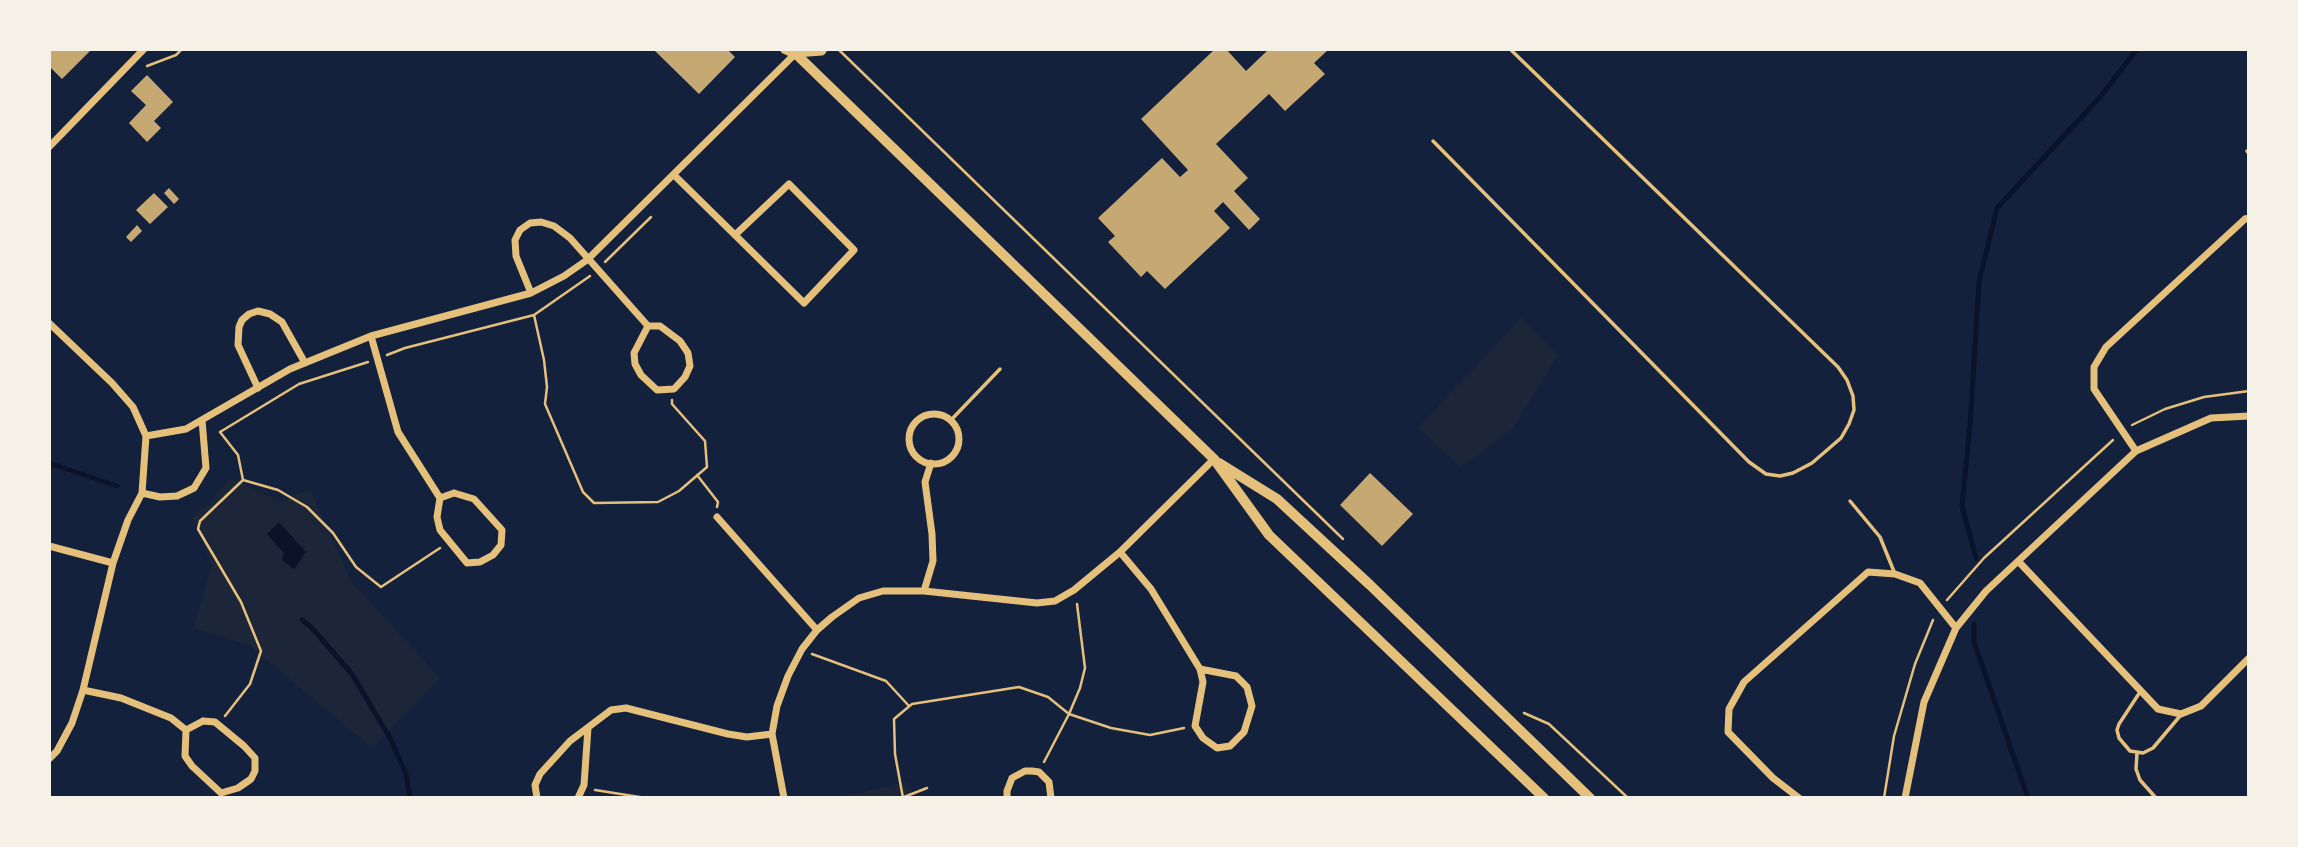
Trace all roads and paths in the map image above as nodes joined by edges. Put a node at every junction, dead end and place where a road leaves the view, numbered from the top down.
1 (144, 49) edge
2 (182, 49) edge
3 (824, 49) edge
4 (838, 49) edge
5 (1510, 49) edge
6 (793, 50) edge
7 (147, 66) dead end
8 (1433, 141) dead end
9 (49, 147) edge
10 (674, 175) junction
11 (652, 217) dead end
12 (2249, 218) edge
13 (735, 235) junction
14 (587, 260) junction
15 (597, 270) junction
16 (531, 293) junction
17 (534, 315) junction
18 (49, 323) edge
19 (648, 326) junction
20 (371, 336) junction
21 (377, 359) junction
22 (305, 363) junction
23 (1000, 369) dead end
24 (258, 388) junction
25 (674, 389) junction
26 (2249, 391) edge
27 (2249, 416) edge
28 (202, 420) junction
29 (951, 420) junction
30 (2123, 432) junction
31 (146, 436) junction
32 (2136, 451) junction
33 (1214, 459) junction
34 (931, 463) junction
35 (697, 475) junction
36 (243, 480) junction
37 (142, 493) junction
38 (440, 498) junction
39 (1850, 501) dead end
40 (717, 517) joint
41 (446, 540) junction
42 (1345, 541) dead end
43 (49, 546) edge
44 (1120, 552) junction
45 (2019, 562) junction
46 (113, 563) junction
47 (1895, 573) junction
48 (1074, 590) junction
49 (923, 591) junction
50 (1940, 608) junction
51 (1956, 628) junction
52 (817, 630) junction
53 (802, 649) junction
54 (2249, 659) edge
55 (1200, 669) junction
56 (83, 690) junction
57 (2141, 691) junction
58 (909, 706) junction
59 (1520, 712) dead end
60 (1069, 714) junction
61 (2181, 714) junction
62 (1195, 726) junction
63 (220, 727) junction
64 (588, 728) junction
65 (186, 730) junction
66 (772, 734) junction
67 (2137, 753) junction
68 (49, 759) edge
69 (1039, 772) junction
70 (584, 785) junction
71 (927, 788) dead end
72 (537, 798) edge
73 (578, 798) edge
74 (646, 798) edge
75 (784, 798) edge
76 (903, 798) edge
77 (1007, 798) edge
78 (1051, 798) edge
79 (1544, 798) edge
80 (1590, 798) edge
81 (1628, 798) edge
82 (1799, 798) edge
83 (1884, 798) edge
84 (1905, 798) edge
85 (2156, 798) edge

1 - 9 street
2 - 7 path
3 - 6 street
4 - 42 path
5 - 8 lane
6 - 10 street
6 - 33 main road
10 - 13 street
10 - 14 street
11 - 15 path
12 - 30 street
13 - 13 street
14 - 15 street
14 - 16 street
14 - 16 street
15 - 17 path
15 - 19 street
16 - 20 street
17 - 21 path
17 - 35 path
18 - 31 street
19 - 25 street
19 - 25 street
20 - 21 street
20 - 22 street
21 - 36 path
21 - 38 street
22 - 24 street
22 - 24 street
23 - 29 lane
24 - 28 street
25 - 35 path
26 - 30 path
27 - 32 street
28 - 31 street
28 - 37 street
29 - 34 street
29 - 34 street
30 - 32 street
30 - 50 path
31 - 37 street
32 - 45 street
33 - 44 street
33 - 79 main road
33 - 80 main road
34 - 49 street
35 - 40 path
36 - 41 path
36 - 63 path
37 - 46 street
38 - 41 street
38 - 41 street
39 - 47 lane
40 - 52 street
43 - 46 street
44 - 48 street
44 - 55 street
45 - 51 street
45 - 57 street
46 - 56 street
47 - 50 street
47 - 82 street
48 - 49 street
48 - 60 path
49 - 52 street
50 - 51 street
50 - 83 path
51 - 84 street
52 - 53 street
53 - 58 path
53 - 66 street
54 - 61 street
55 - 62 street
55 - 62 street
56 - 65 street
56 - 68 street
57 - 61 street
57 - 67 lane
58 - 60 path
58 - 76 path
59 - 81 path
60 - 62 path
60 - 69 path
61 - 67 lane
63 - 65 street
63 - 65 street
64 - 66 street
64 - 70 street
64 - 72 street
66 - 75 street
67 - 85 lane
69 - 77 street
69 - 78 street
70 - 73 street
70 - 74 path
71 - 76 path

